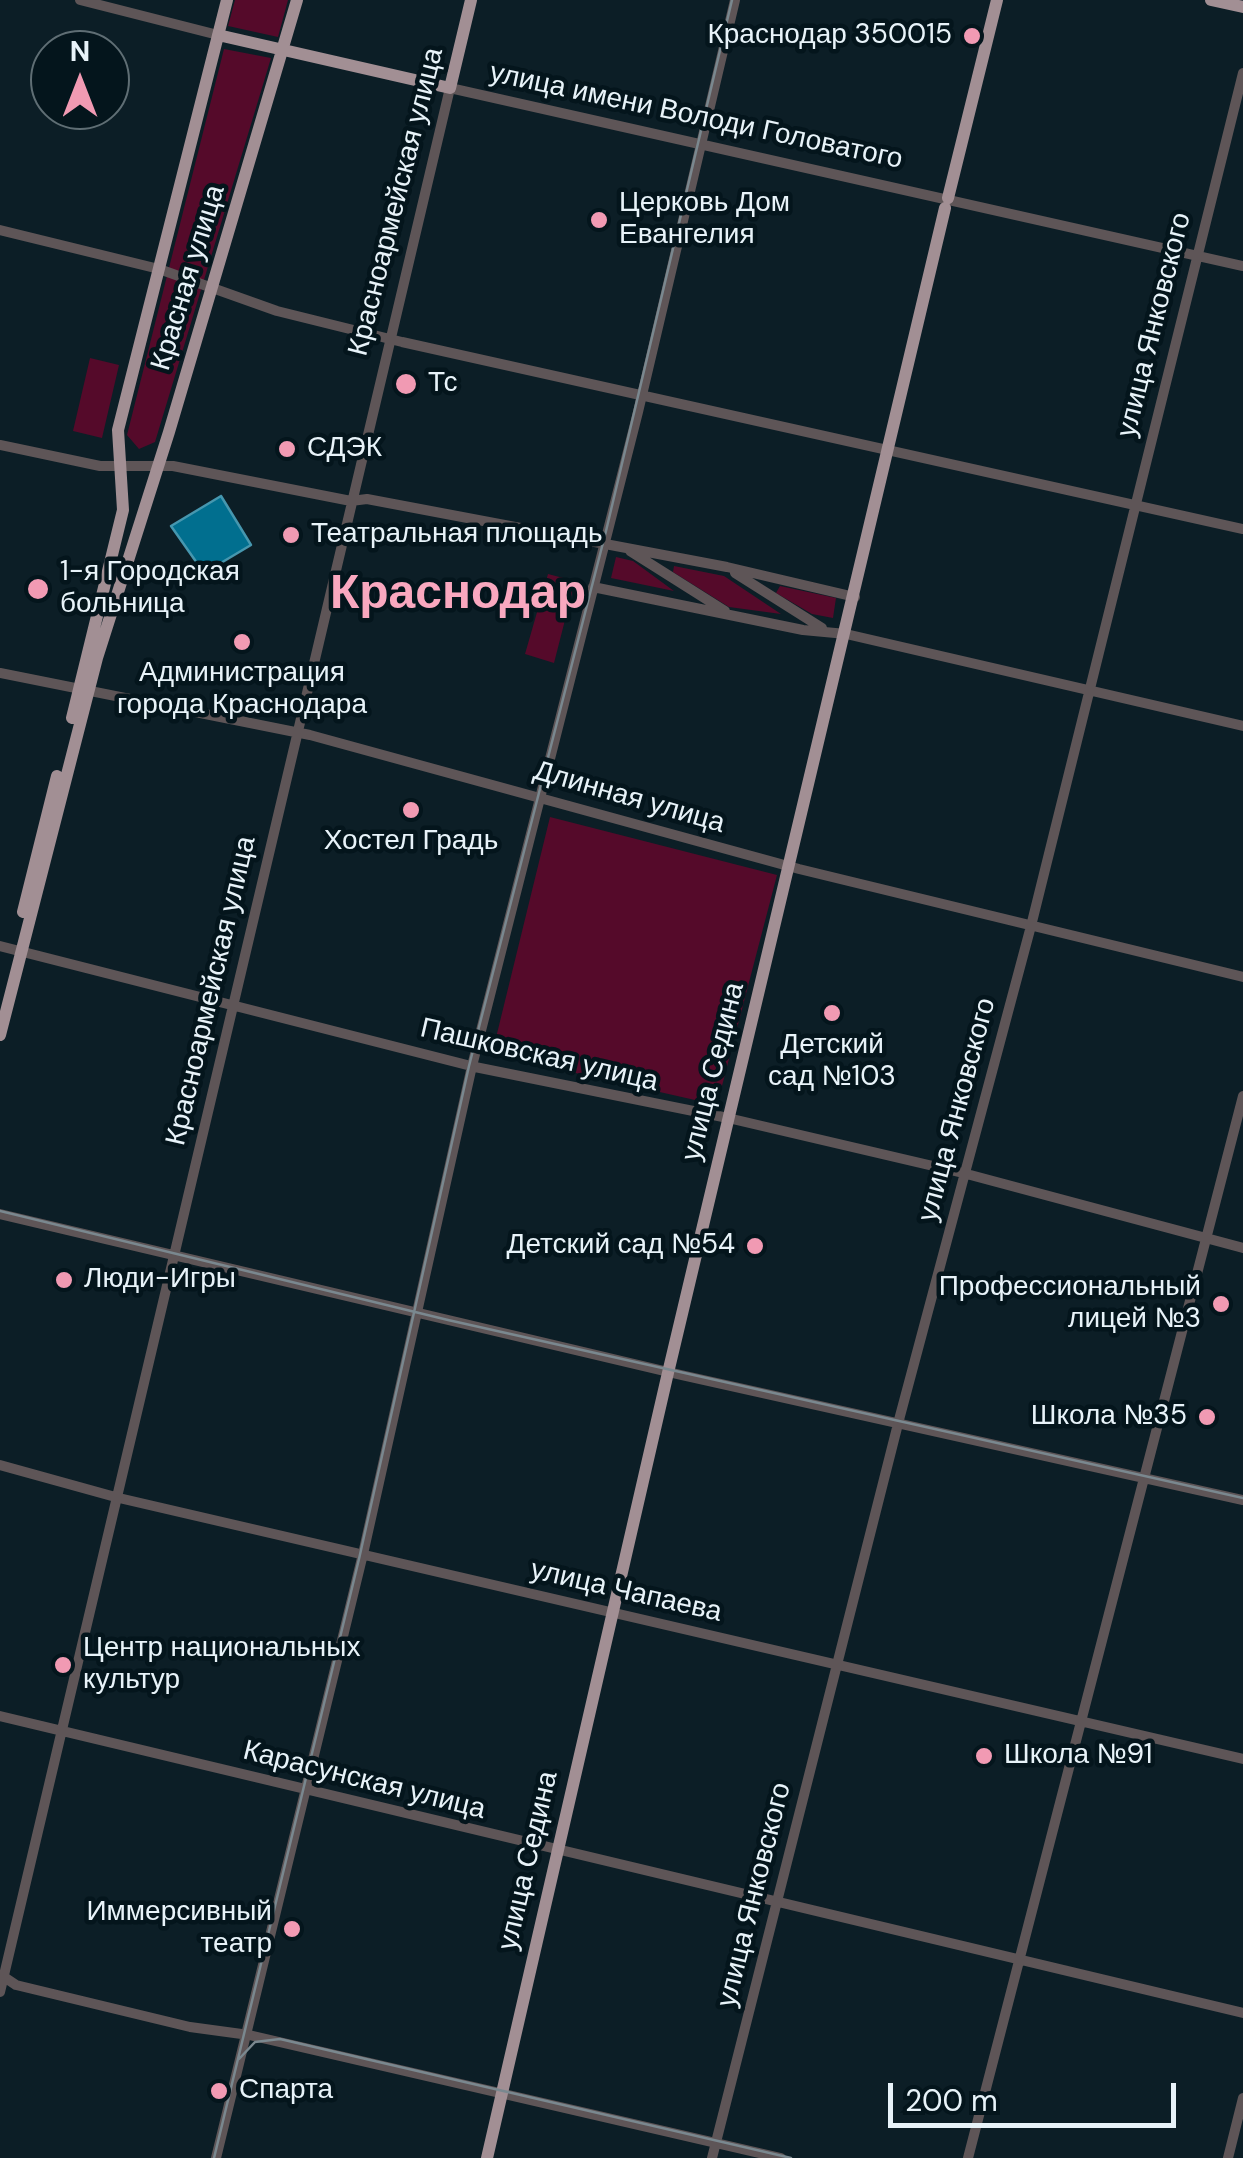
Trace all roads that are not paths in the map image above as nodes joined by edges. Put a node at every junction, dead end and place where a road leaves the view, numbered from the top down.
1 (80, 0) edge
2 (227, 0) edge
3 (297, 0) edge
4 (471, 0) edge
5 (734, 0) edge
6 (997, 0) edge
7 (1211, 0) edge
8 (1243, 8) edge
9 (218, 35) junction
10 (283, 50) junction
11 (1243, 74) edge
12 (450, 88) junction
13 (702, 143) junction
14 (946, 203) junction
15 (0, 230) edge
16 (1195, 255) junction
17 (1243, 266) edge
18 (159, 269) junction
19 (211, 290) junction
20 (390, 338) junction
21 (642, 394) junction
22 (0, 445) edge
23 (890, 448) junction
24 (119, 468) junction
25 (156, 469) junction
26 (351, 501) junction
27 (1134, 504) junction
28 (1243, 529) edge
29 (604, 544) junction
30 (624, 548) junction
31 (109, 564) junction
32 (726, 567) junction
33 (126, 569) junction
34 (679, 584) junction
35 (594, 587) junction
36 (855, 597) junction
37 (670, 605) junction
38 (734, 616) junction
39 (822, 629) junction
40 (846, 634) junction
41 (0, 673) edge
42 (84, 689) junction
43 (1089, 690) junction
44 (1243, 726) edge
45 (298, 734) junction
46 (541, 796) junction
47 (790, 866) junction
48 (1030, 926) junction
49 (12, 949) edge
50 (1243, 977) edge
51 (0, 1001) edge
52 (233, 1004) junction
53 (0, 1036) edge
54 (472, 1066) junction
55 (1243, 1096) edge
56 (728, 1118) junction
57 (963, 1173) junction
58 (0, 1214) edge
59 (1206, 1238) junction
60 (1243, 1248) edge
61 (177, 1256) junction
62 (418, 1315) junction
63 (668, 1372) junction
64 (898, 1425) junction
65 (0, 1464) edge
66 (1142, 1478) junction
67 (119, 1498) junction
68 (1243, 1500) edge
69 (363, 1554) junction
70 (613, 1612) junction
71 (836, 1665) junction
72 (0, 1716) edge
73 (1082, 1721) junction
74 (61, 1730) junction
75 (1243, 1759) edge
76 (305, 1789) junction
77 (556, 1852) junction
78 (776, 1902) junction
79 (1018, 1959) junction
80 (2, 1975) edge
81 (0, 1992) edge
82 (1243, 2013) edge
83 (247, 2035) junction
84 (502, 2093) junction
85 (1243, 2098) edge
86 (716, 2143) junction
87 (216, 2158) edge
88 (487, 2158) edge
89 (712, 2158) edge
90 (780, 2158) edge
91 (968, 2158) edge
92 (1228, 2158) edge

1 - 9 street, улица имени Володи Головатого
2 - 9 main road, Красная улица
3 - 10 main road, Красная улица
4 - 12 main road, Красноармейская улица
5 - 13 street
6 - 14 main road, улица Седина
7 - 8 main road
9 - 10 main road, улица имени Володи Головатого
9 - 18 main road, Красная улица
10 - 12 main road, улица имени Володи Головатого
10 - 19 main road, Красная улица
11 - 16 street, улица Янковского
12 - 13 street, улица имени Володи Головатого
12 - 20 street, Красноармейская улица
13 - 14 street, улица имени Володи Головатого
13 - 21 street
14 - 16 street, улица имени Володи Головатого
14 - 23 main road, улица Седина
15 - 18 street
16 - 17 street, улица имени Володи Головатого
16 - 27 street, улица Янковского
18 - 19 street
18 - 24 main road, Красная улица
19 - 20 street
19 - 25 main road, Красная улица
20 - 21 street
20 - 26 street, Красноармейская улица
21 - 23 street
21 - 29 street
22 - 24 street
23 - 27 street
23 - 36 main road, улица Седина
24 - 25 street
24 - 31 main road, Красная улица
25 - 26 street
25 - 33 main road, Красная улица
26 - 29 street
26 - 45 street, Красноармейская улица
27 - 28 street
27 - 43 street, улица Янковского
29 - 30 street
29 - 35 street
30 - 32 street
30 - 34 street
31 - 33 street
31 - 42 main road, Красная улица
32 - 36 street
32 - 39 street
33 - 42 main road, Красная улица
34 - 37 street
34 - 38 street
35 - 37 street
35 - 46 street
36 - 40 main road, улица Седина
37 - 38 street
38 - 39 street
39 - 40 street
40 - 43 street
40 - 47 main road, улица Седина
41 - 42 street, Длинная улица
42 - 45 street, Длинная улица
42 - 49 main road, Красная улица
43 - 44 street
43 - 48 street, улица Янковского
45 - 46 street, Длинная улица
45 - 52 street, Красноармейская улица
46 - 47 street, Длинная улица
46 - 54 street
47 - 48 street, Длинная улица
47 - 56 main road, улица Седина
48 - 50 street, Длинная улица
48 - 57 street, улица Янковского
49 - 51 main road, Красная улица
49 - 52 street, Пашковская улица
49 - 53 main road, Красная улица
52 - 54 street, Пашковская улица
52 - 61 street, Красноармейская улица
54 - 56 street, Пашковская улица
54 - 62 street
55 - 59 street
56 - 57 street, Пашковская улица
56 - 63 main road, улица Седина
57 - 59 street, Пашковская улица
57 - 64 street, улица Янковского
58 - 61 street
59 - 60 street, Пашковская улица
59 - 66 street
61 - 62 street
61 - 67 street, Красноармейская улица
62 - 63 street
62 - 69 street
63 - 64 street
63 - 70 main road, улица Седина
64 - 66 street
64 - 71 street, улица Янковского
65 - 67 street, улица Чапаева
66 - 68 street
66 - 73 street
67 - 69 street, улица Чапаева
67 - 74 street, Красноармейская улица
69 - 70 street, улица Чапаева
69 - 76 street
70 - 71 street, улица Чапаева
70 - 77 main road, улица Седина
71 - 73 street, улица Чапаева
71 - 78 street, улица Янковского
72 - 74 street, Карасунская улица
73 - 75 street, улица Чапаева
73 - 79 street
74 - 76 street, Карасунская улица
74 - 80 street, Красноармейская улица
76 - 77 street, Карасунская улица
76 - 83 street
77 - 78 street, Карасунская улица
77 - 84 main road, улица Седина
78 - 79 street, Карасунская улица
78 - 86 street, улица Янковского
79 - 82 street, Карасунская улица
79 - 91 street
80 - 81 street, Красноармейская улица
80 - 83 street
83 - 84 street
83 - 87 street
84 - 86 street
84 - 88 main road, улица Седина
85 - 92 street
86 - 89 street, улица Янковского
86 - 90 street

